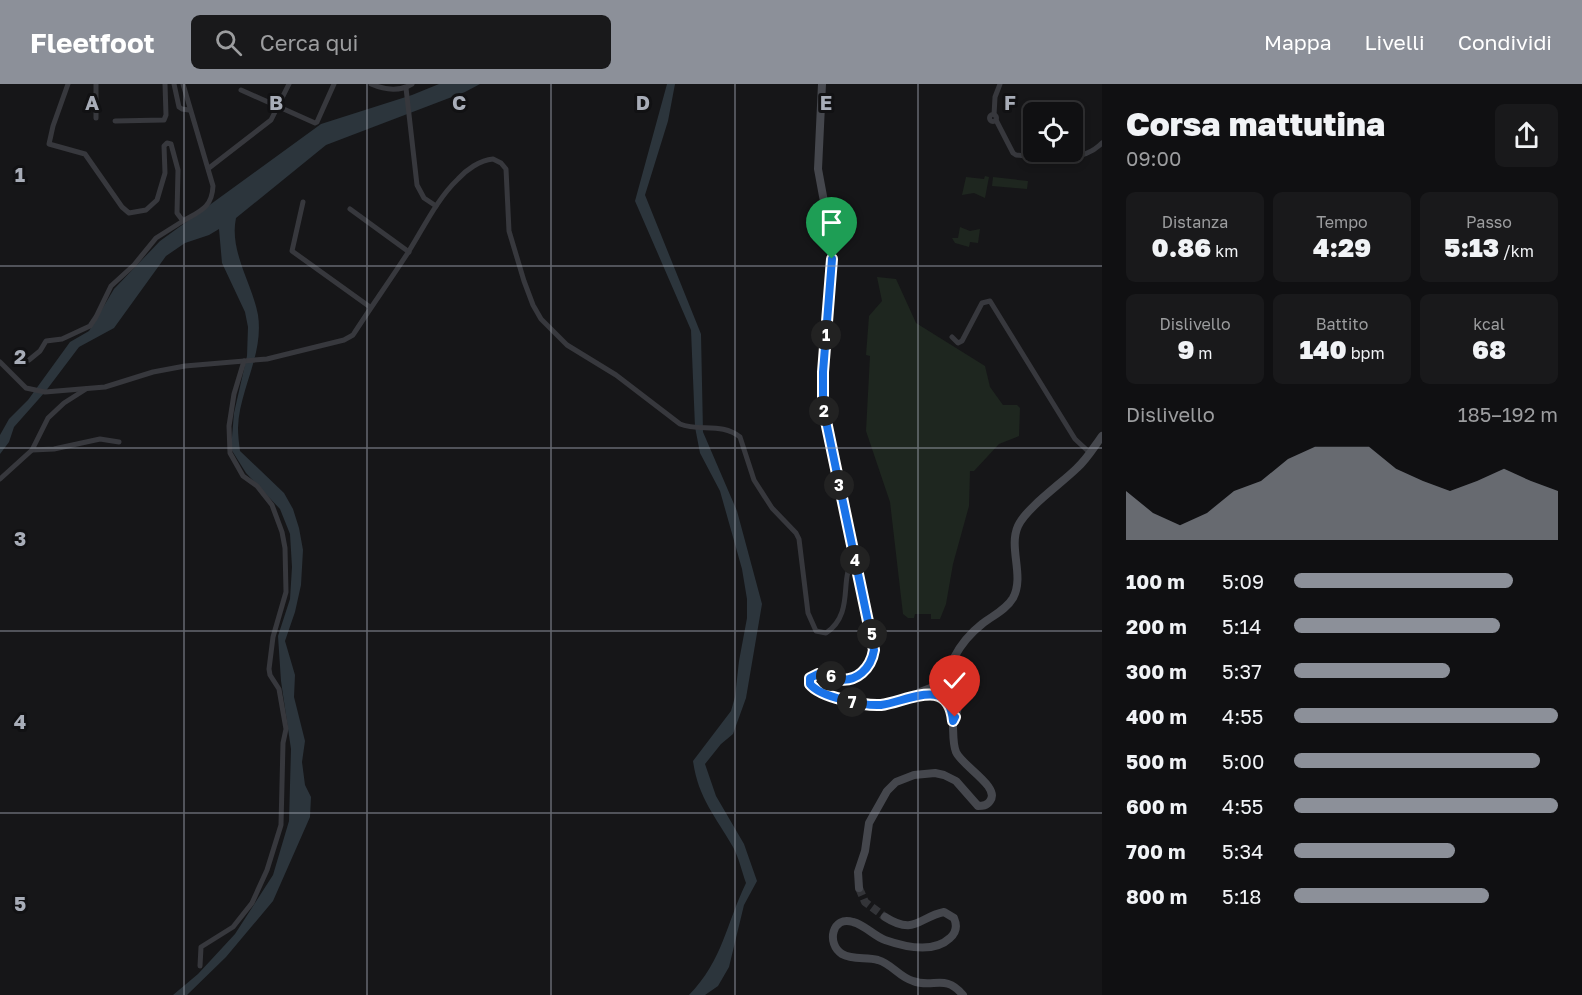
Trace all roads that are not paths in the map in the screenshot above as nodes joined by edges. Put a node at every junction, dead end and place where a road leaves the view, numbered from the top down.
1 (68, 84) edge
2 (96, 84) edge
3 (165, 84) edge
4 (174, 84) edge
5 (183, 84) edge
6 (289, 84) edge
7 (334, 84) edge
8 (371, 84) edge
9 (412, 84) edge
10 (822, 84) edge
11 (1000, 84) edge
12 (406, 88) junction
13 (241, 90) dead end
14 (278, 107) junction
15 (189, 110) junction
16 (96, 118) dead end
17 (115, 121) dead end
18 (1102, 143) edge
19 (209, 168) junction
20 (303, 202) dead end
21 (436, 206) junction
22 (350, 209) dead end
23 (183, 221) junction
24 (409, 252) junction
25 (370, 307) junction
26 (952, 337) dead end
27 (29, 360) dead end
28 (244, 361) junction
29 (0, 362) edge
30 (88, 388) junction
31 (1102, 436) edge
32 (119, 442) dead end
33 (32, 450) junction
34 (1090, 453) junction
35 (0, 479) edge
36 (854, 562) dead end
37 (946, 687) junction
38 (913, 696) junction
39 (944, 699) junction
40 (953, 721) junction
41 (858, 888) dead end
42 (885, 917) tunnel mouth
43 (200, 966) dead end
44 (963, 995) edge

1 - 23 street
2 - 16 street
3 - 17 street
4 - 15 street
5 - 15 street
6 - 14 street
7 - 14 street
8 - 12 street
9 - 12 street
10 - 38 main road
11 - 18 street
12 - 21 street
13 - 14 street
14 - 19 street
15 - 19 street
19 - 23 street
20 - 25 street
21 - 24 street
21 - 36 street
22 - 24 street
23 - 27 street
24 - 25 street
25 - 28 street
26 - 34 street
28 - 30 street
28 - 43 street
29 - 30 street
30 - 33 street
31 - 34 main road
32 - 33 street
33 - 35 street
34 - 37 main road
37 - 38 main road
37 - 39 main road
37 - 40 main road
38 - 39 main road
39 - 40 main road
40 - 41 main road
42 - 44 main road

